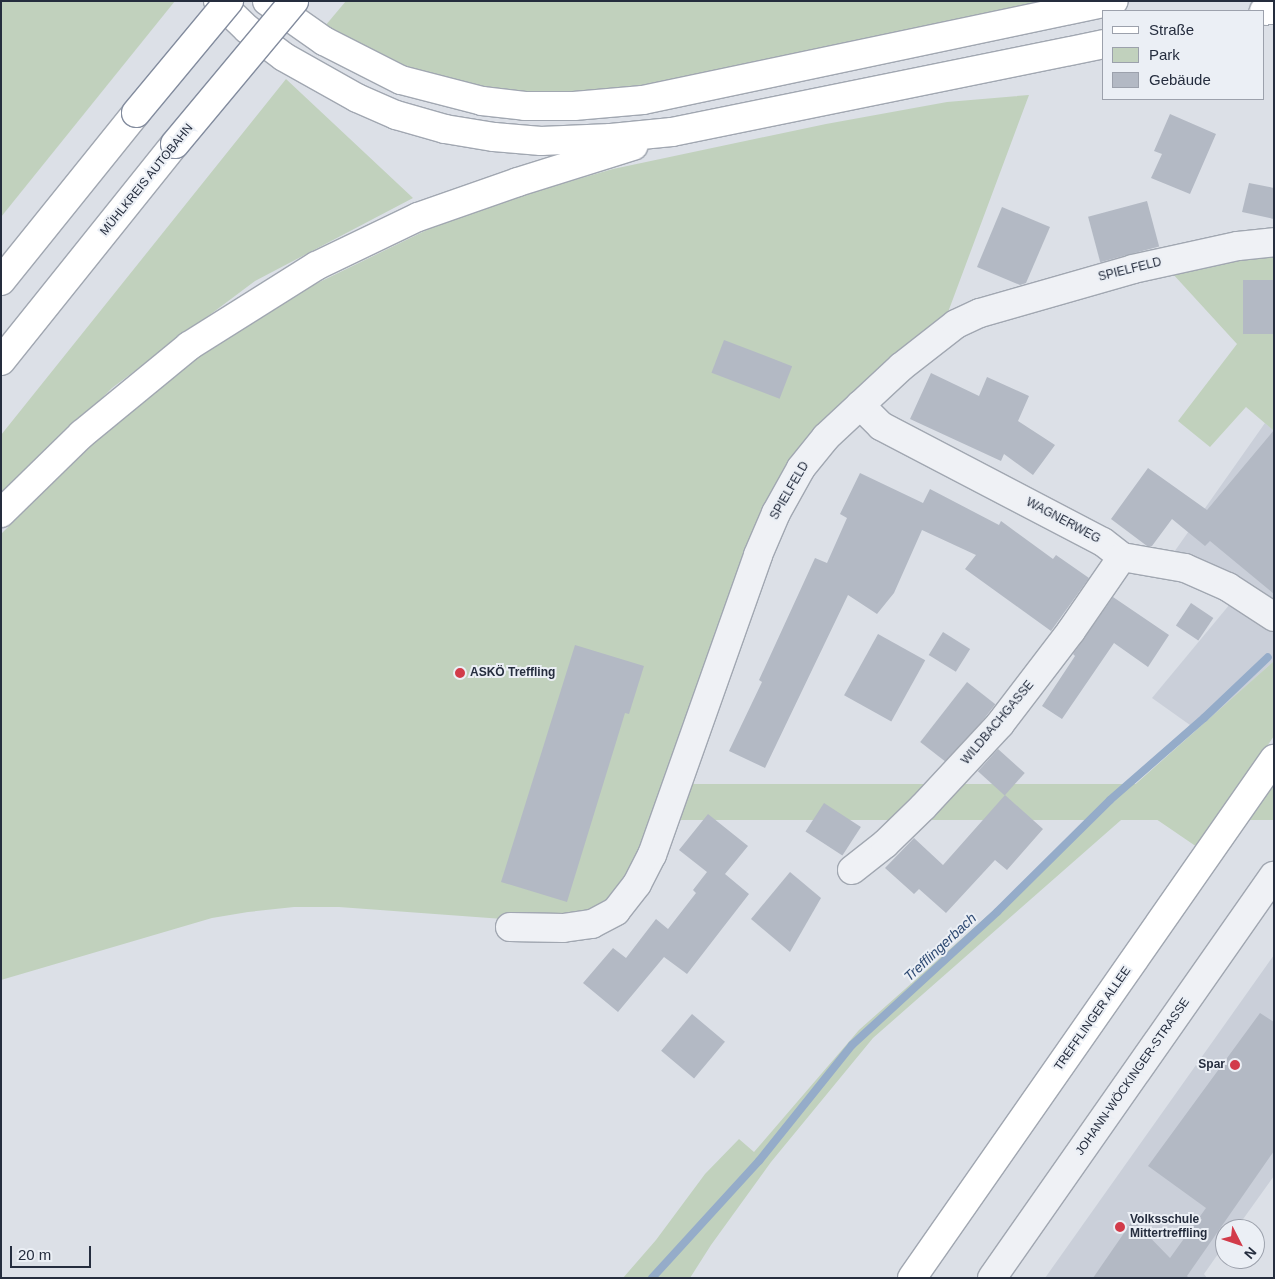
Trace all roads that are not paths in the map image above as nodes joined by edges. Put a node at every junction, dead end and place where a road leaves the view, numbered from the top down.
1 (218, 1) edge
2 (229, 1) edge
3 (267, 1) edge
4 (294, 1) edge
5 (1114, 1) edge
6 (1102, 44) edge
7 (672, 132) junction
8 (1274, 242) edge
9 (1, 280) edge
10 (1, 361) edge
11 (860, 405) junction
12 (1, 513) edge
13 (1122, 557) junction
14 (1274, 617) edge
15 (1274, 760) edge
16 (852, 870) dead end
17 (1274, 876) edge
18 (510, 927) dead end
19 (912, 1278) edge
20 (992, 1278) edge

1 - 7 main road
2 - 9 main road, bridge
3 - 5 main road
4 - 10 main road, MÜHLKREIS AUTOBAHN, bridge
6 - 7 main road
7 - 12 main road
8 - 11 street, SPIELFELD
11 - 13 street, WAGNERWEG
11 - 18 street, SPIELFELD
13 - 14 street, WAGNERWEG
13 - 16 street, WILDBACHGASSE
15 - 19 main road, TREFFLINGER ALLEE
17 - 20 street, JOHANN-WÖCKINGER-STRASSE

